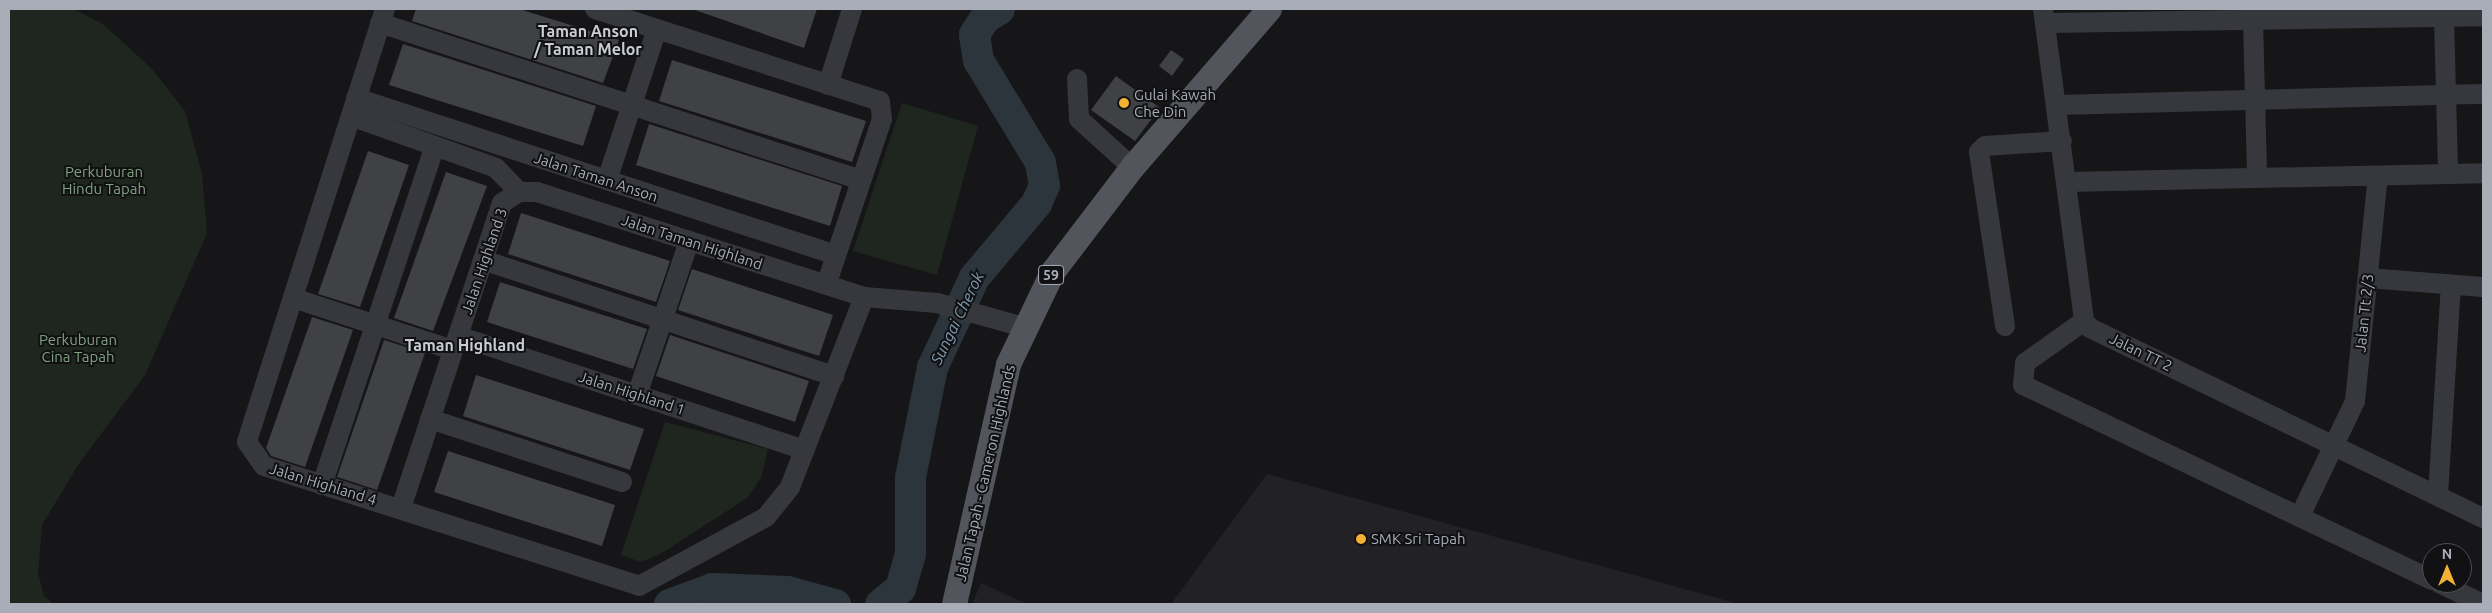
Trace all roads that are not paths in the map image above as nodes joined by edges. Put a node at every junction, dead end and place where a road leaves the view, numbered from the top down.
1 (595, 9) edge
2 (852, 9) edge
3 (1269, 9) edge
4 (382, 16) edge
5 (2046, 16) edge
6 (2483, 16) edge
7 (2444, 17) junction
8 (2253, 20) junction
9 (657, 29) junction
10 (1077, 79) dead end
11 (828, 85) junction
12 (2483, 94) edge
13 (2446, 95) junction
14 (2255, 100) junction
15 (632, 105) junction
16 (2058, 105) junction
17 (354, 107) junction
18 (2062, 141) junction
19 (435, 146) junction
20 (1132, 168) junction
21 (2448, 174) junction
22 (2483, 174) edge
23 (2378, 176) junction
24 (2257, 178) junction
25 (607, 180) junction
26 (861, 180) junction
27 (2067, 182) junction
28 (519, 192) junction
29 (689, 241) junction
30 (836, 255) junction
31 (483, 260) junction
32 (2368, 278) junction
33 (826, 285) junction
34 (2451, 285) junction
35 (2483, 287) edge
36 (293, 298) junction
37 (864, 298) junction
38 (662, 319) junction
39 (2084, 321) junction
40 (376, 325) junction
41 (2005, 326) dead end
42 (1024, 327) junction
43 (455, 343) junction
44 (834, 376) junction
45 (637, 395) junction
46 (430, 419) junction
47 (2334, 446) junction
48 (805, 450) junction
49 (622, 482) dead end
50 (322, 484) junction
51 (2438, 496) junction
52 (400, 508) junction
53 (2300, 516) junction
54 (2483, 518) edge
55 (2422, 575) edge
56 (2460, 593) edge
57 (954, 604) edge
58 (2483, 604) edge

1 - 9 street
2 - 11 street
3 - 20 main road, Jalan Tapah - Cameron Highlands / 59
4 - 15 street
4 - 17 street, Jalan Highland 4
5 - 8 street
5 - 16 street
6 - 7 street
7 - 8 street
7 - 13 street
8 - 14 street
9 - 11 street
9 - 15 street
10 - 20 street
11 - 26 street
12 - 13 street
13 - 14 street
13 - 21 street
14 - 16 street
14 - 24 street
15 - 25 street
15 - 26 street
16 - 18 street
17 - 19 street
17 - 25 street, Jalan Taman Anson
17 - 36 street, Jalan Highland 4
18 - 27 street
18 - 41 street
19 - 28 street
19 - 40 street
20 - 42 main road, Jalan Tapah - Cameron Highlands / 59
21 - 22 street
21 - 23 street
23 - 24 street
23 - 32 street, Jalan Tt 2/3
24 - 27 street
25 - 30 street, Jalan Taman Anson
26 - 30 street
27 - 39 street
28 - 29 street, Jalan Taman Highland
28 - 31 street, Jalan Highland 3
29 - 33 street, Jalan Taman Highland
29 - 38 street
30 - 33 street
31 - 38 street
31 - 43 street, Jalan Highland 3
32 - 34 street
32 - 47 street, Jalan Tt 2/3
33 - 37 street, Jalan Taman Highland
34 - 35 street
34 - 51 street
36 - 40 street, Jalan Highland 1
36 - 50 street, Jalan Highland 4
37 - 42 street, Jalan Taman Highland
37 - 44 street
38 - 44 street
38 - 45 street
39 - 47 street, Jalan TT 2
39 - 53 street
40 - 43 street, Jalan Highland 1
40 - 50 street
42 - 57 main road, Jalan Tapah - Cameron Highlands / 59
43 - 45 street, Jalan Highland 1
43 - 46 street, Jalan Highland 3
44 - 48 street
45 - 48 street, Jalan Highland 1
46 - 49 street
46 - 52 street, Jalan Highland 3
47 - 51 street, Jalan TT 2
47 - 53 street, Jalan Tt 2/3
48 - 52 street, Jalan Highland 4
50 - 52 street, Jalan Highland 4
51 - 54 street, Jalan TT 2
53 - 55 street
56 - 58 street

